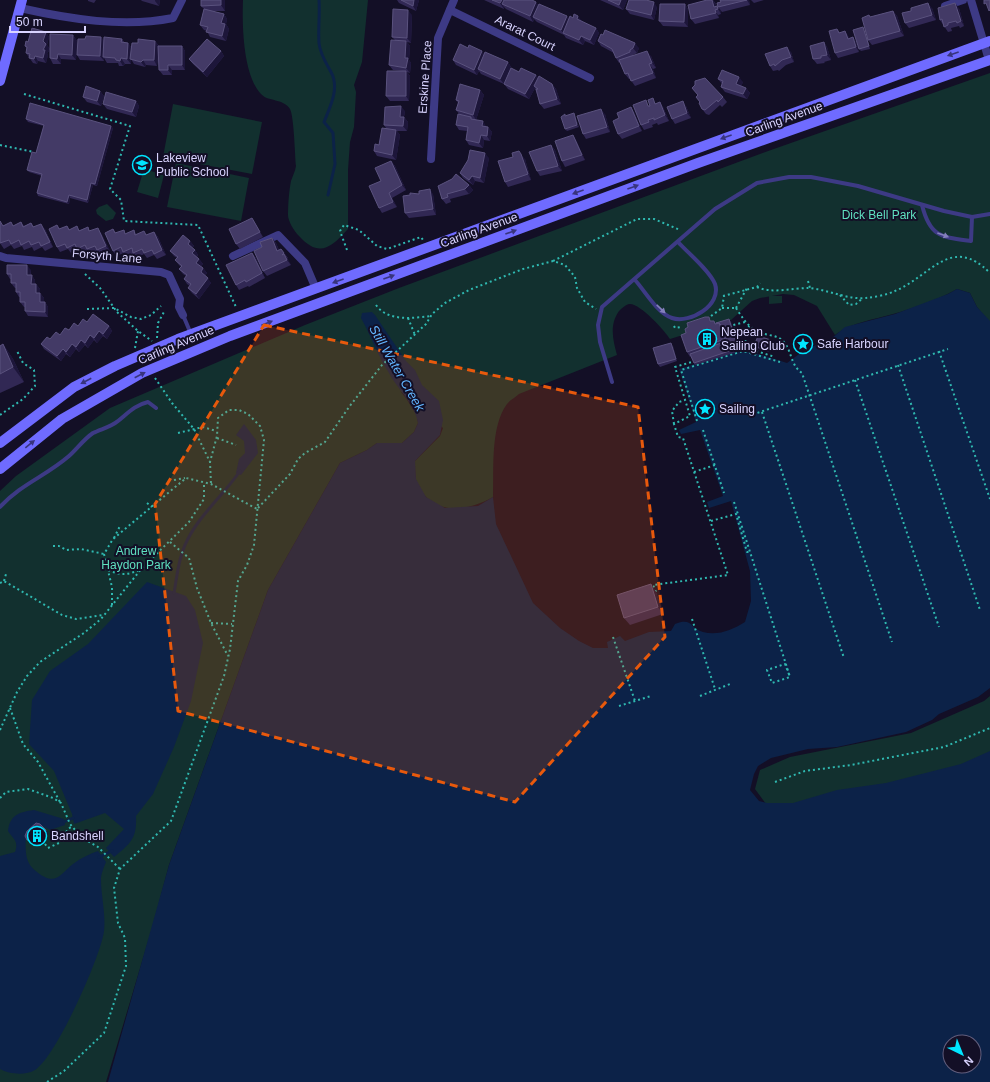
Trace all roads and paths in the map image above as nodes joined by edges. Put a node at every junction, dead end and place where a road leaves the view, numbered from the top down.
1 (182, 0) edge
2 (454, 0) edge
3 (964, 0) edge
4 (971, 0) edge
5 (21, 4) edge
6 (941, 7) edge
7 (450, 10) junction
8 (987, 42) edge
9 (990, 60) edge
10 (590, 78) dead end
11 (0, 81) edge
12 (24, 94) dead end
13 (0, 145) edge
14 (34, 152) edge
15 (432, 159) dead end
16 (922, 205) junction
17 (990, 214) edge
18 (972, 217) junction
19 (687, 234) junction
20 (678, 242) junction
21 (426, 248) junction
22 (347, 250) dead end
23 (0, 256) edge
24 (233, 256) dead end
25 (553, 261) junction
26 (76, 265) junction
27 (990, 273) edge
28 (635, 280) junction
29 (808, 281) dead end
30 (760, 283) dead end
31 (757, 287) junction
32 (747, 288) junction
33 (810, 288) junction
34 (316, 289) junction
35 (716, 295) junction
36 (840, 295) junction
37 (864, 298) junction
38 (376, 305) dead end
39 (161, 306) dead end
40 (602, 307) junction
41 (114, 308) junction
42 (722, 308) dead end
43 (736, 308) junction
44 (87, 309) dead end
45 (165, 310) dead end
46 (238, 310) dead end
47 (183, 315) joint
48 (431, 316) junction
49 (408, 317) junction
50 (745, 322) junction
51 (749, 326) junction
52 (138, 331) junction
53 (762, 333) junction
54 (191, 334) junction
55 (415, 335) junction
56 (748, 337) junction
57 (157, 340) dead end
58 (152, 342) dead end
59 (744, 347) junction
60 (948, 349) dead end
61 (134, 350) dead end
62 (17, 351) dead end
63 (730, 351) edge
64 (939, 351) junction
65 (775, 357) dead end
66 (701, 359) edge
67 (780, 362) dead end
68 (679, 365) junction
69 (898, 365) junction
70 (681, 370) junction
71 (162, 375) dead end
72 (155, 378) junction
73 (150, 380) dead end
74 (855, 380) junction
75 (612, 382) dead end
76 (810, 395) junction
77 (685, 400) junction
78 (156, 408) dead end
79 (762, 412) junction
80 (0, 415) edge
81 (748, 416) dead end
82 (697, 421) dead end
83 (674, 424) junction
84 (194, 428) junction
85 (703, 430) dead end
86 (216, 431) junction
87 (178, 433) dead end
88 (217, 438) junction
89 (0, 443) edge
90 (236, 445) dead end
91 (210, 462) junction
92 (715, 465) junction
93 (0, 469) edge
94 (694, 472) junction
95 (186, 478) junction
96 (174, 480) dead end
97 (204, 483) junction
98 (211, 484) junction
99 (724, 493) dead end
100 (990, 499) edge
101 (734, 502) dead end
102 (147, 503) dead end
103 (0, 507) edge
104 (152, 507) junction
105 (257, 509) junction
106 (711, 522) junction
107 (120, 526) dead end
108 (113, 539) junction
109 (170, 542) junction
110 (53, 546) dead end
111 (749, 552) junction
112 (104, 554) junction
113 (142, 568) junction
114 (108, 570) junction
115 (6, 574) dead end
116 (4, 581) junction
117 (0, 583) edge
118 (656, 592) dead end
119 (112, 606) junction
120 (980, 610) dead end
121 (104, 615) junction
122 (692, 619) dead end
123 (211, 623) junction
124 (232, 624) junction
125 (939, 627) dead end
126 (613, 637) dead end
127 (892, 642) dead end
128 (228, 657) junction
129 (844, 658) dead end
130 (790, 677) junction
131 (730, 684) dead end
132 (715, 689) junction
133 (651, 696) dead end
134 (700, 696) dead end
135 (635, 701) junction
136 (619, 706) dead end
137 (10, 708) junction
138 (990, 728) edge
139 (0, 730) edge
140 (775, 782) dead end
141 (0, 798) edge
142 (61, 803) junction
143 (71, 826) junction
144 (45, 844) dead end
145 (120, 869) junction
146 (47, 1082) edge

1 - 5 street
2 - 7 street, Erskine Place
3 - 6 street
4 - 8 street
5 - 11 main road
7 - 10 street, Ararat Court
7 - 15 street, Erskine Place
8 - 9 street
8 -> 21 main road, Carling Avenue
93 -> 9 main road, Carling Avenue
12 - 46 path
13 - 14 path
16 - 18 lane
16 -> 18 lane
16 - 19 lane
17 - 18 lane
19 - 20 lane
19 - 25 path
20 - 28 lane
20 - 35 lane
21 - 22 path
21 -> 34 main road, Carling Avenue
23 - 26 street, Forsyth Lane
24 - 34 street
25 - 40 path
25 - 48 path
26 - 41 path
26 - 47 street, Forsyth Lane
27 - 37 path
28 -> 35 lane
28 - 40 lane
29 - 33 path
30 - 31 path
31 - 32 path
31 - 33 path
32 - 35 path
32 - 43 path
33 - 36 path
34 - 54 main road, Carling Avenue
36 - 37 path
36 - 37 path
38 - 49 path
39 - 41 path
40 - 75 lane
41 - 44 path
41 - 52 path
42 - 43 path
43 - 50 path
45 - 57 path
47 - 54 lane
48 - 49 path
48 - 55 path
49 - 55 path
50 - 51 path
50 - 56 path
51 - 53 path
51 - 56 path
52 - 58 path
52 - 61 path
53 - 56 path
53 - 76 path
54 -> 89 main road, Carling Avenue
55 - 105 path
56 - 59 path
59 - 63 path
59 - 65 path
60 - 64 path
62 - 80 path
64 - 69 path
64 - 100 path
66 - 68 path
67 - 70 path
68 - 70 path
68 - 77 path
69 - 74 path
69 - 120 path
70 - 82 path
71 - 72 path
72 - 73 path
72 - 84 path
74 - 76 path
74 - 125 path
76 - 79 path
76 - 127 path
77 - 83 path
77 - 83 path
78 - 103 lane
79 - 81 path
79 - 129 path
83 - 94 path
84 - 86 path
84 - 87 path
84 - 91 path
85 - 92 path
86 - 88 path
86 - 105 path
88 - 90 path
88 - 91 path
91 - 98 path
92 - 94 path
92 - 99 path
94 - 106 path
95 - 96 path
95 - 97 path
95 - 104 path
97 - 98 path
97 - 109 path
98 - 105 path
101 - 111 path
102 - 104 path
104 - 108 path
105 - 124 path
106 - 111 path
106 - 118 path
107 - 108 path
108 - 112 path
109 - 113 path
109 - 123 path
110 - 112 path
111 - 130 path
112 - 114 path
113 - 114 path
113 - 119 path
114 - 119 path
115 - 116 path
116 - 117 path
116 - 121 path
119 - 121 path
121 - 137 path
122 - 132 path
123 - 124 path
123 - 128 path
124 - 128 path
126 - 135 path
128 - 145 path
130 - 130 path
131 - 132 path
132 - 134 path
133 - 135 path
135 - 136 path
137 - 139 path
137 - 142 path
138 - 140 path
141 - 142 path
142 - 143 path
143 - 144 path
143 - 145 path
145 - 146 path

